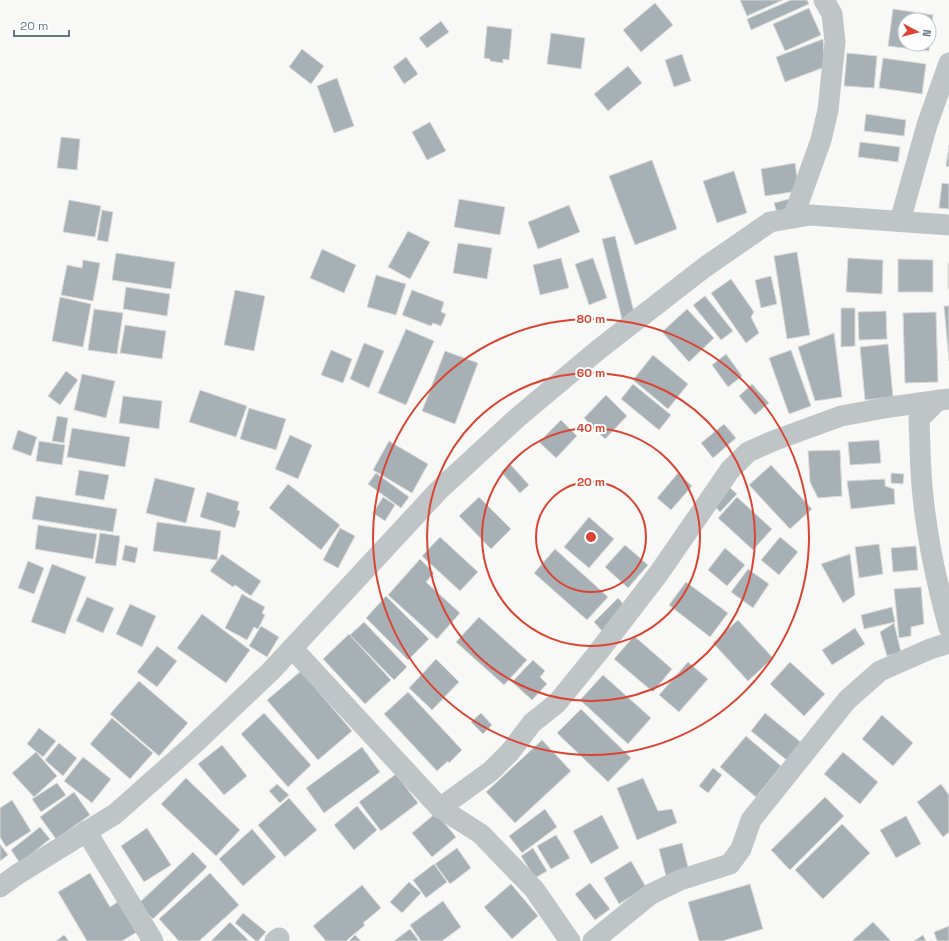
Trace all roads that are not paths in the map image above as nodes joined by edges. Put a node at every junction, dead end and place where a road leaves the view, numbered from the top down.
1 (824, 0) edge
2 (949, 63) edge
3 (793, 218) junction
4 (900, 221) junction
5 (949, 226) edge
6 (943, 400) edge
7 (890, 407) junction
8 (919, 419) junction
9 (949, 628) edge
10 (949, 643) edge
11 (292, 648) junction
12 (440, 808) junction
13 (86, 832) junction
14 (0, 887) edge
15 (152, 941) edge
16 (570, 941) edge
17 (593, 941) edge

1 - 3 street
2 - 4 street
3 - 4 street
3 - 11 street
4 - 5 street
6 - 7 street
6 - 8 street
7 - 8 street
7 - 12 street
8 - 9 street
10 - 17 street
11 - 12 street
11 - 13 street
12 - 16 street
13 - 14 street
13 - 15 street

